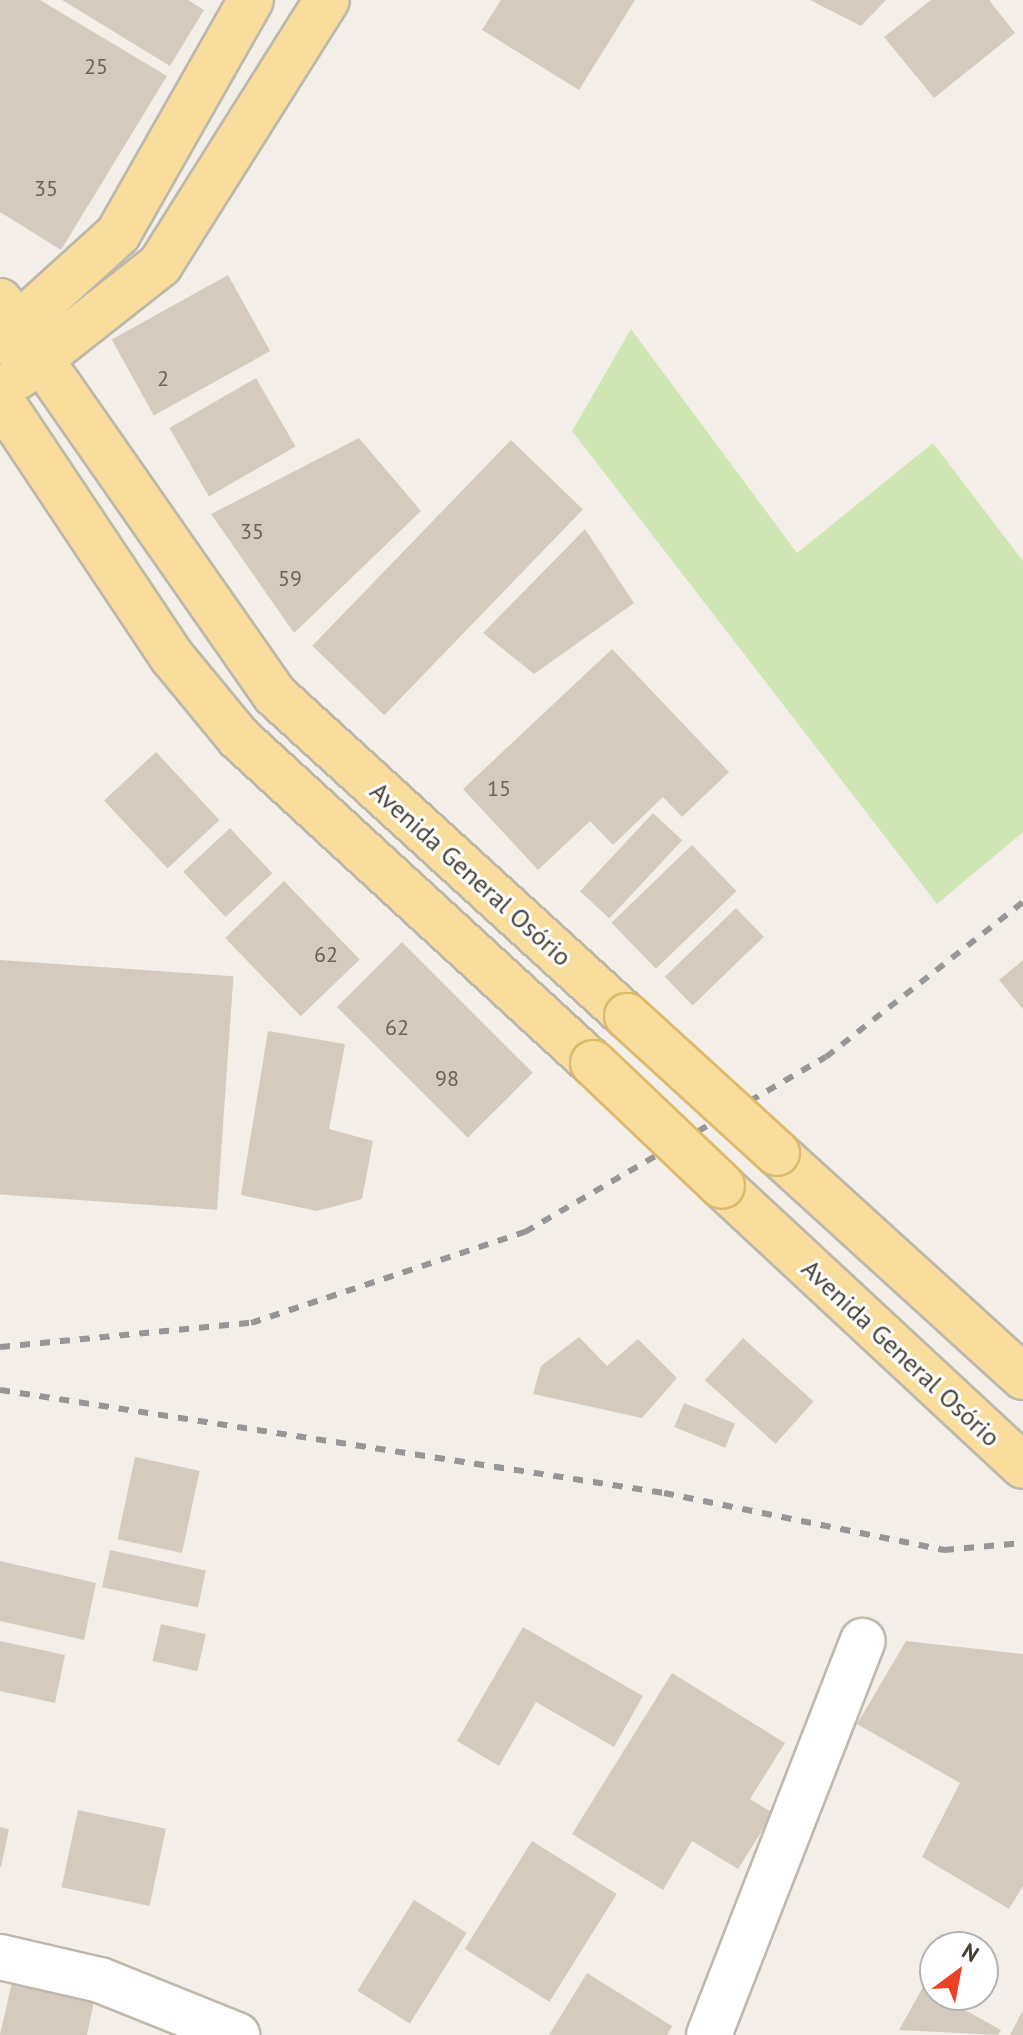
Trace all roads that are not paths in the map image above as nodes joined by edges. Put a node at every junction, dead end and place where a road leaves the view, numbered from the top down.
1 (251, 0) edge
2 (327, 0) edge
3 (118, 234) junction
4 (160, 265) junction
5 (16, 332) edge
6 (0, 390) edge
7 (0, 399) edge
8 (439, 845) junction
9 (399, 886) junction
10 (1023, 1377) edge
11 (1023, 1466) edge
12 (863, 1641) dead end
13 (0, 1957) edge
14 (237, 2035) edge
15 (709, 2035) edge

1 - 3 main road
2 - 4 main road
3 - 4 main road
3 - 5 main road
4 - 5 main road
5 - 6 main road
5 - 8 main road, Avenida General Osório
7 - 9 main road, Avenida General Osório
8 - 9 main road
8 - 10 main road, Avenida General Osório, bridge
9 - 11 main road, Avenida General Osório, bridge
12 - 15 street
13 - 14 street

